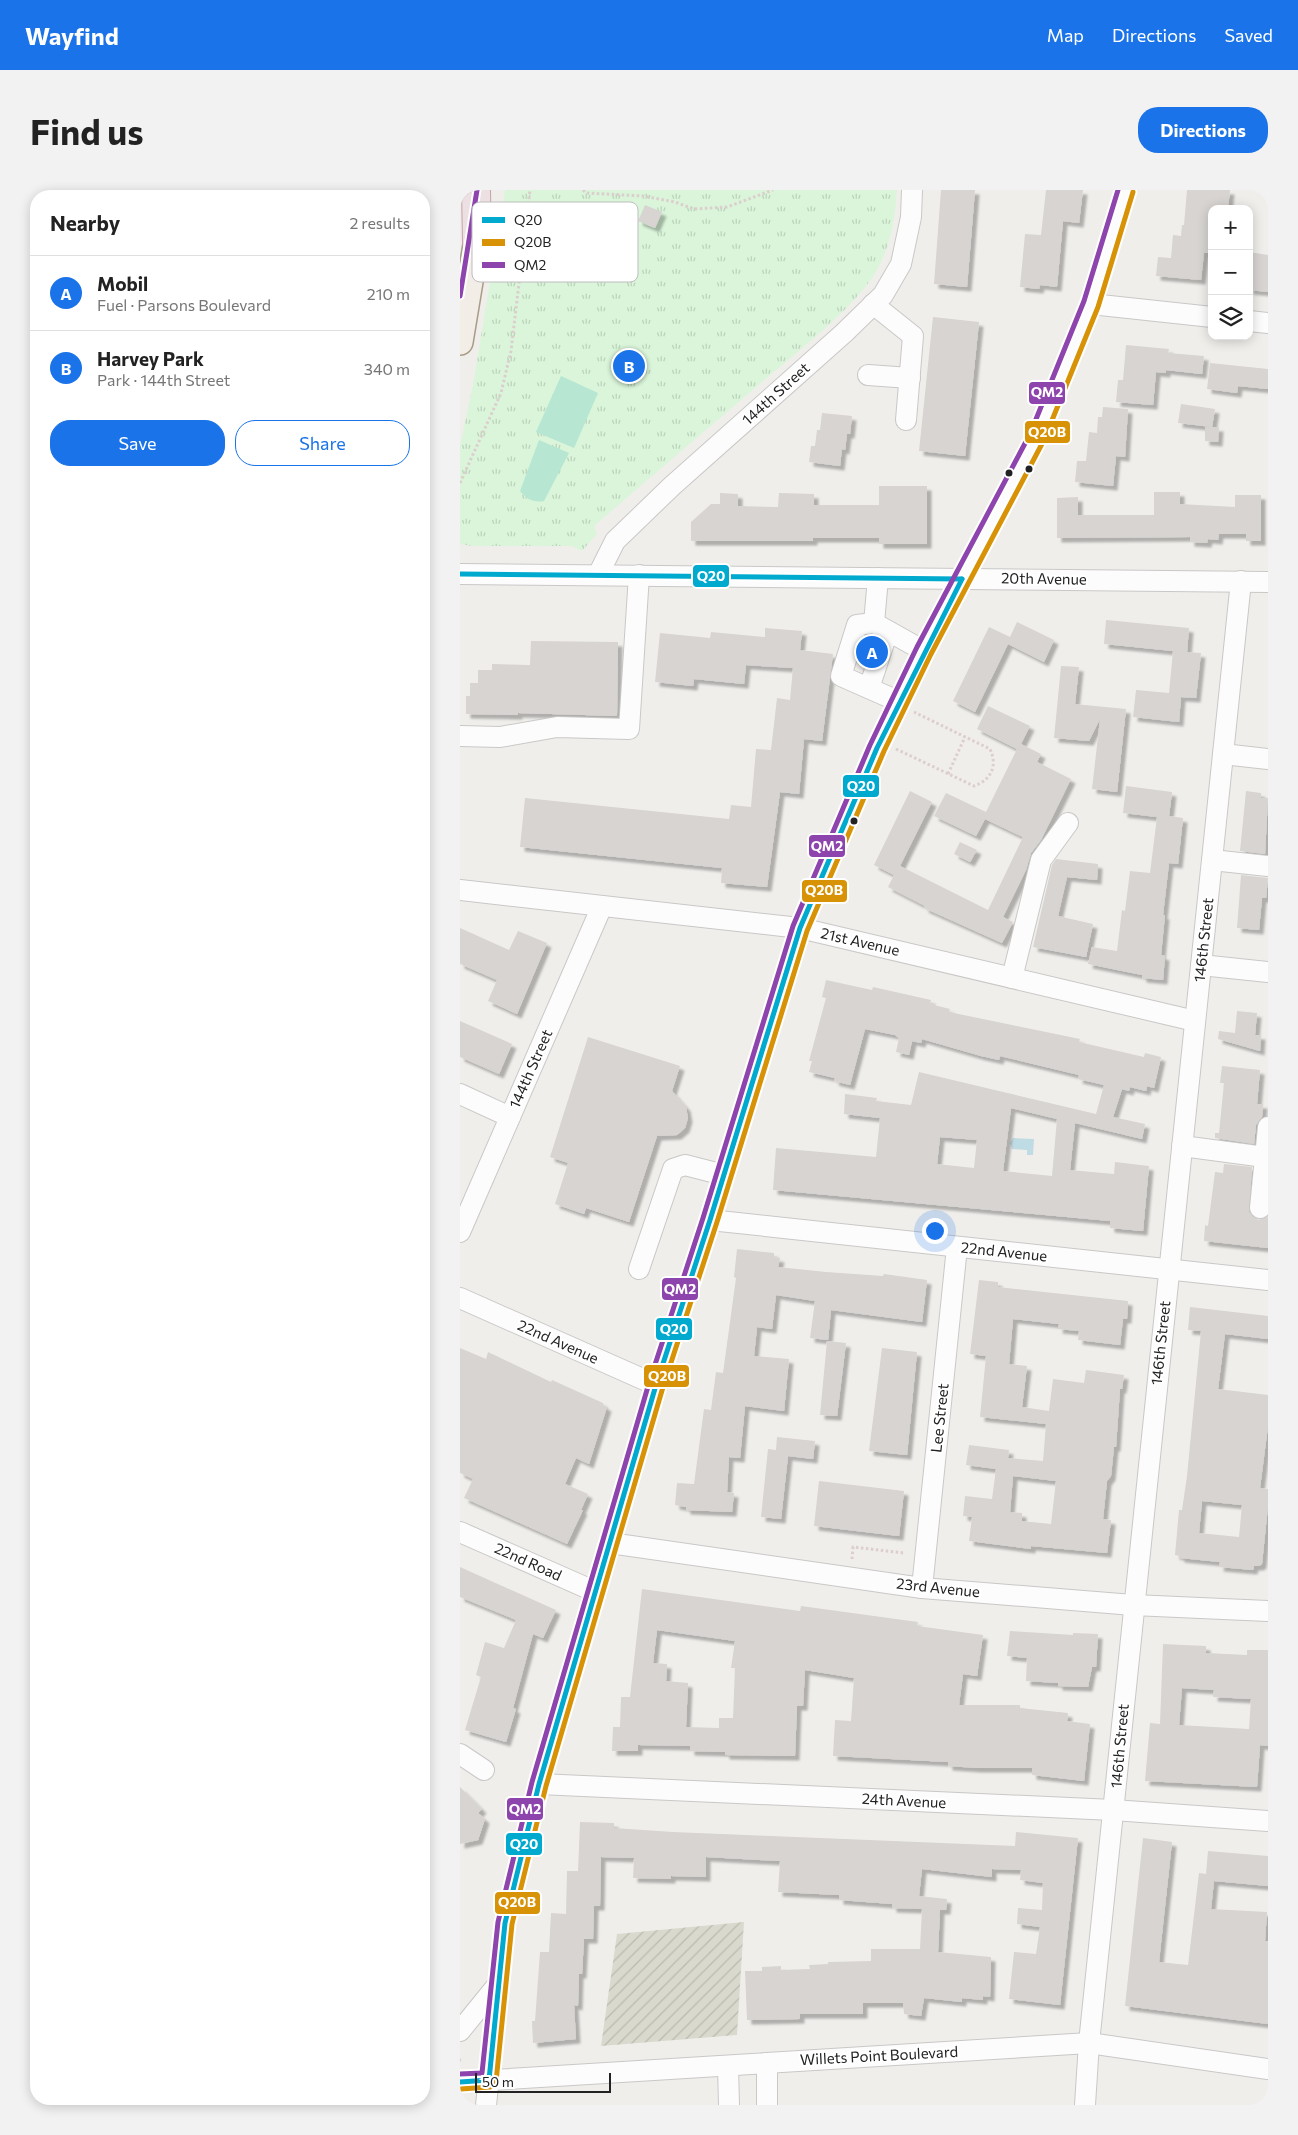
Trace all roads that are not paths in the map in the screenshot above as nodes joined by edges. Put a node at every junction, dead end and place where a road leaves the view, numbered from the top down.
1 (912, 190) edge
2 (1126, 190) edge
3 (472, 271) edge
4 (873, 304) junction
5 (1091, 304) junction
6 (1208, 317) edge
7 (1253, 321) edge
8 (1268, 323) edge
9 (460, 342) edge
10 (868, 375) dead end
11 (910, 378) junction
12 (906, 420) dead end
13 (460, 574) edge
14 (598, 575) junction
15 (639, 575) junction
16 (878, 578) junction
17 (962, 579) junction
18 (1241, 582) junction
19 (1268, 582) edge
20 (881, 627) junction
21 (924, 651) junction
22 (869, 688) junction
23 (906, 707) junction
24 (460, 736) edge
25 (1223, 754) junction
26 (1268, 759) edge
27 (1068, 822) dead end
28 (1212, 860) junction
29 (1268, 866) edge
30 (460, 890) edge
31 (602, 906) junction
32 (800, 928) junction
33 (1201, 965) junction
34 (1268, 972) edge
35 (1012, 978) junction
36 (1195, 1021) junction
37 (460, 1094) edge
38 (510, 1117) junction
39 (1268, 1127) edge
40 (1182, 1146) junction
41 (1265, 1157) junction
42 (724, 1175) junction
43 (1260, 1208) dead end
44 (710, 1220) junction
45 (460, 1232) edge
46 (957, 1247) junction
47 (639, 1269) dead end
48 (1169, 1269) junction
49 (1268, 1280) edge
50 (460, 1298) edge
51 (656, 1385) junction
52 (460, 1532) edge
53 (610, 1544) junction
54 (922, 1588) junction
55 (596, 1592) junction
56 (1133, 1605) junction
57 (1268, 1611) edge
58 (460, 1754) edge
59 (484, 1770) dead end
60 (539, 1784) junction
61 (1114, 1810) junction
62 (1268, 1821) edge
63 (499, 1982) junction
64 (460, 2031) edge
65 (1089, 2044) junction
66 (767, 2063) junction
67 (728, 2066) junction
68 (1268, 2069) edge
69 (489, 2080) junction
70 (460, 2082) edge
71 (486, 2105) edge
72 (729, 2105) edge
73 (767, 2105) edge
74 (1085, 2105) edge

1 - 4 street, 144th Street
2 - 5 street
3 - 9 main road
4 - 11 street
4 - 14 street, 144th Street
5 - 6 street
5 - 17 street
7 - 8 street
10 - 11 street
11 - 12 street
13 - 14 street, 20th Avenue
14 - 15 street, 20th Avenue
15 - 16 street, 20th Avenue
15 - 24 street
16 - 17 street, 20th Avenue
16 - 20 street
17 - 18 street, 20th Avenue
17 - 21 street
18 - 19 street, 20th Avenue
18 - 25 street, 146th Street
20 - 21 street
20 - 22 street
20 - 22 street
21 - 23 street
22 - 23 street
23 - 32 street
25 - 26 street
25 - 28 street, 146th Street
27 - 35 street
28 - 29 street
28 - 33 street, 146th Street
30 - 31 street, 21st Avenue
31 - 32 street, 21st Avenue
31 - 38 street, 144th Street
32 - 35 street, 21st Avenue
32 - 42 street
33 - 34 street
33 - 36 street, 146th Street
35 - 36 street, 21st Avenue
36 - 40 street, 146th Street
37 - 38 street
38 - 45 street, 144th Street
39 - 41 street
40 - 41 street
40 - 48 street, 146th Street
41 - 43 street
42 - 44 street
42 - 47 street
44 - 46 street, 22nd Avenue
44 - 51 street
46 - 48 street, 22nd Avenue
46 - 54 street, Lee Street
48 - 49 street, 22nd Avenue
48 - 56 street, 146th Street
50 - 51 street, 22nd Avenue
51 - 53 street
52 - 55 street, 22nd Road
53 - 54 street, 23rd Avenue
53 - 55 street
54 - 56 street, 23rd Avenue
55 - 60 street
56 - 57 street, 23rd Avenue
56 - 61 street, 146th Street
58 - 59 street
60 - 61 street, 24th Avenue
60 - 63 street
61 - 62 street, 24th Avenue
61 - 65 street, 146th Street
63 - 64 street
63 - 69 street
65 - 66 street, Willets Point Boulevard
65 - 68 street, Willets Point Boulevard
65 - 74 street, 146th Street
66 - 67 street, Willets Point Boulevard
66 - 73 street
67 - 69 street, Willets Point Boulevard
67 - 72 street
69 - 70 street, Willets Point Boulevard
69 - 71 street

